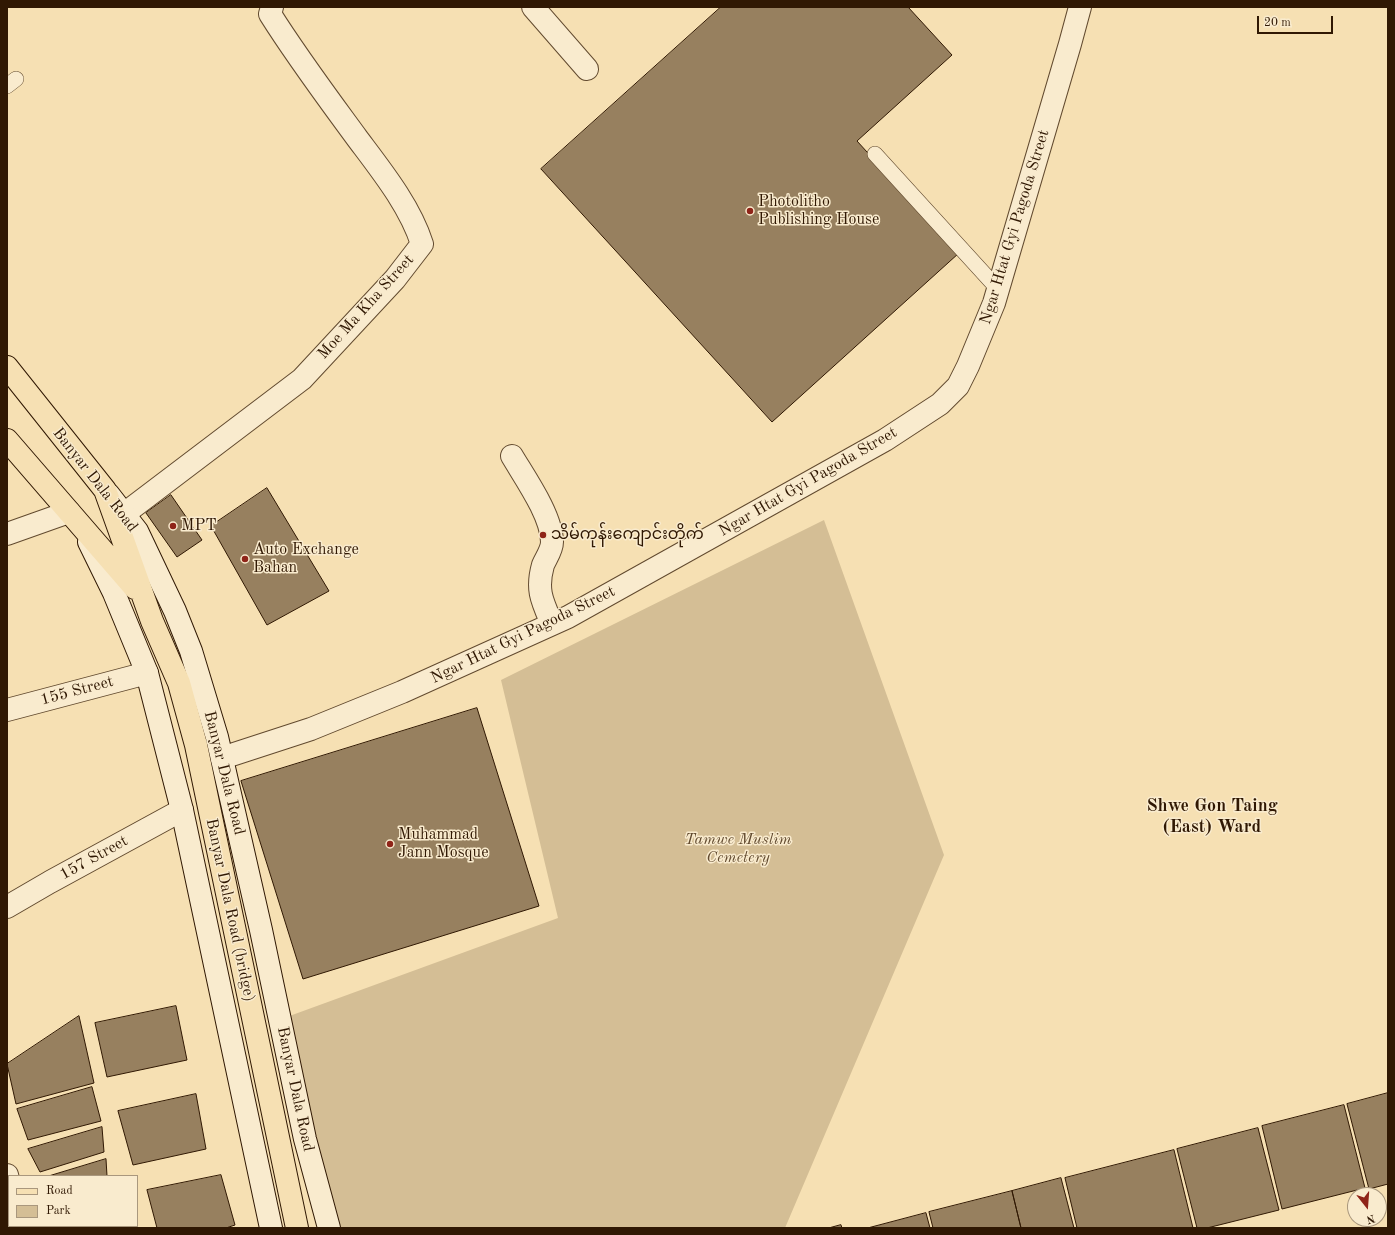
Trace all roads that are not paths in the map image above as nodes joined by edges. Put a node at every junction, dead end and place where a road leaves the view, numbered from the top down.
1 (272, 7) edge
2 (533, 7) edge
3 (1080, 7) edge
4 (587, 69) dead end
5 (875, 154) dead end
6 (998, 289) junction
7 (7, 367) edge
8 (7, 440) edge
9 (512, 456) dead end
10 (105, 490) junction
11 (124, 514) junction
12 (74, 518) junction
13 (7, 534) edge
14 (144, 598) junction
15 (552, 624) junction
16 (147, 673) junction
17 (7, 710) edge
18 (222, 758) junction
19 (182, 810) junction
20 (7, 907) edge
21 (271, 1228) edge
22 (297, 1228) edge
23 (329, 1228) edge

1 - 11 street, Moe Ma Kha Street
2 - 4 street
3 - 6 street, Ngar Htat Gyi Pagoda Street
5 - 6 lane
6 - 15 street, Ngar Htat Gyi Pagoda Street
7 - 10 main road, Banyar Dala Road
8 - 12 main road
9 - 15 street
10 - 11 street, Banyar Dala Road
10 - 14 main road, Banyar Dala Road (bridge)
11 - 18 street, Banyar Dala Road
12 - 13 street
12 - 14 main road
12 - 16 street
14 - 22 main road, Banyar Dala Road (bridge)
15 - 18 street, Ngar Htat Gyi Pagoda Street
16 - 17 street, 155 Street
16 - 19 street
18 - 23 street, Banyar Dala Road
19 - 20 street, 157 Street
19 - 21 street

